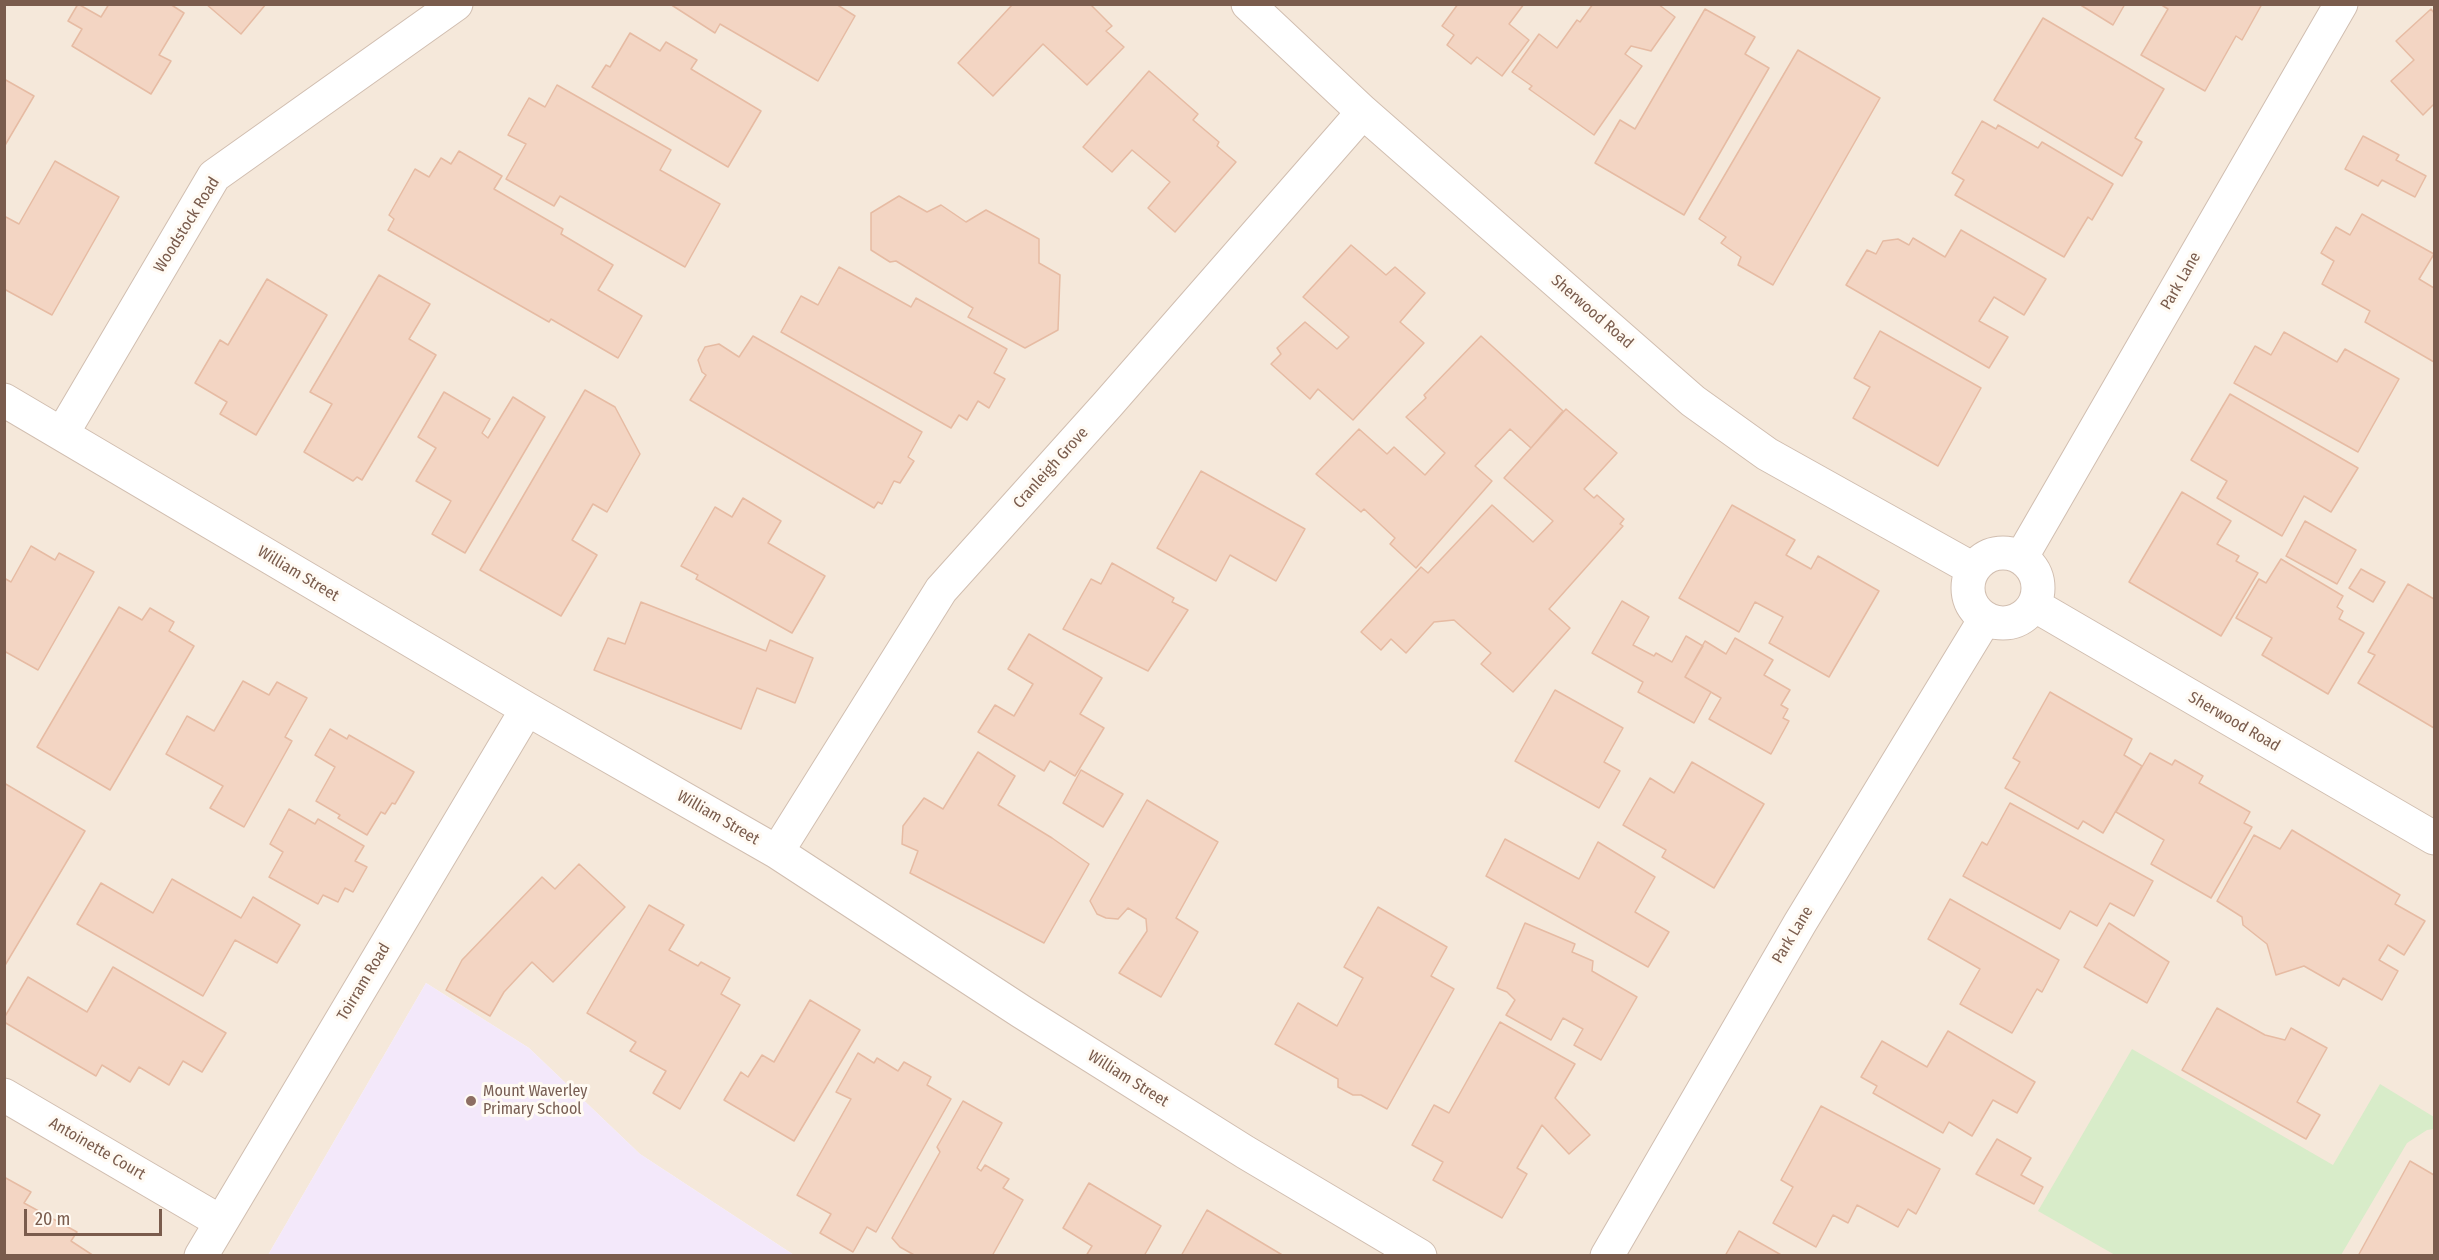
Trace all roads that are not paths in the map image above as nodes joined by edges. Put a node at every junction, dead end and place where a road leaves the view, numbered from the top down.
1 (456, 4) edge
2 (1248, 4) edge
3 (2341, 4) edge
4 (1363, 112) junction
5 (4, 400) edge
6 (62, 434) junction
7 (2021, 558) junction
8 (1973, 569) junction
9 (2034, 605) junction
10 (1985, 619) junction
11 (527, 709) junction
12 (2434, 838) edge
13 (777, 852) junction
14 (4, 1095) edge
15 (221, 1222) junction
16 (201, 1256) edge
17 (1420, 1256) edge
18 (1607, 1256) edge

1 - 6 street, Woodstock Road
2 - 4 street, Sherwood Road
3 - 7 street, Park Lane
4 - 8 street, Sherwood Road
4 - 13 street, Cranleigh Grove
5 - 6 street, William Street
6 - 11 street, William Street
7 - 8 street
7 - 9 street
8 - 10 street
9 - 10 street
9 - 12 street, Sherwood Road
10 - 18 street, Park Lane
11 - 13 street, William Street
11 - 15 street, Toirram Road
13 - 17 street, William Street
14 - 15 street, Antoinette Court
15 - 16 street, Toirram Road

